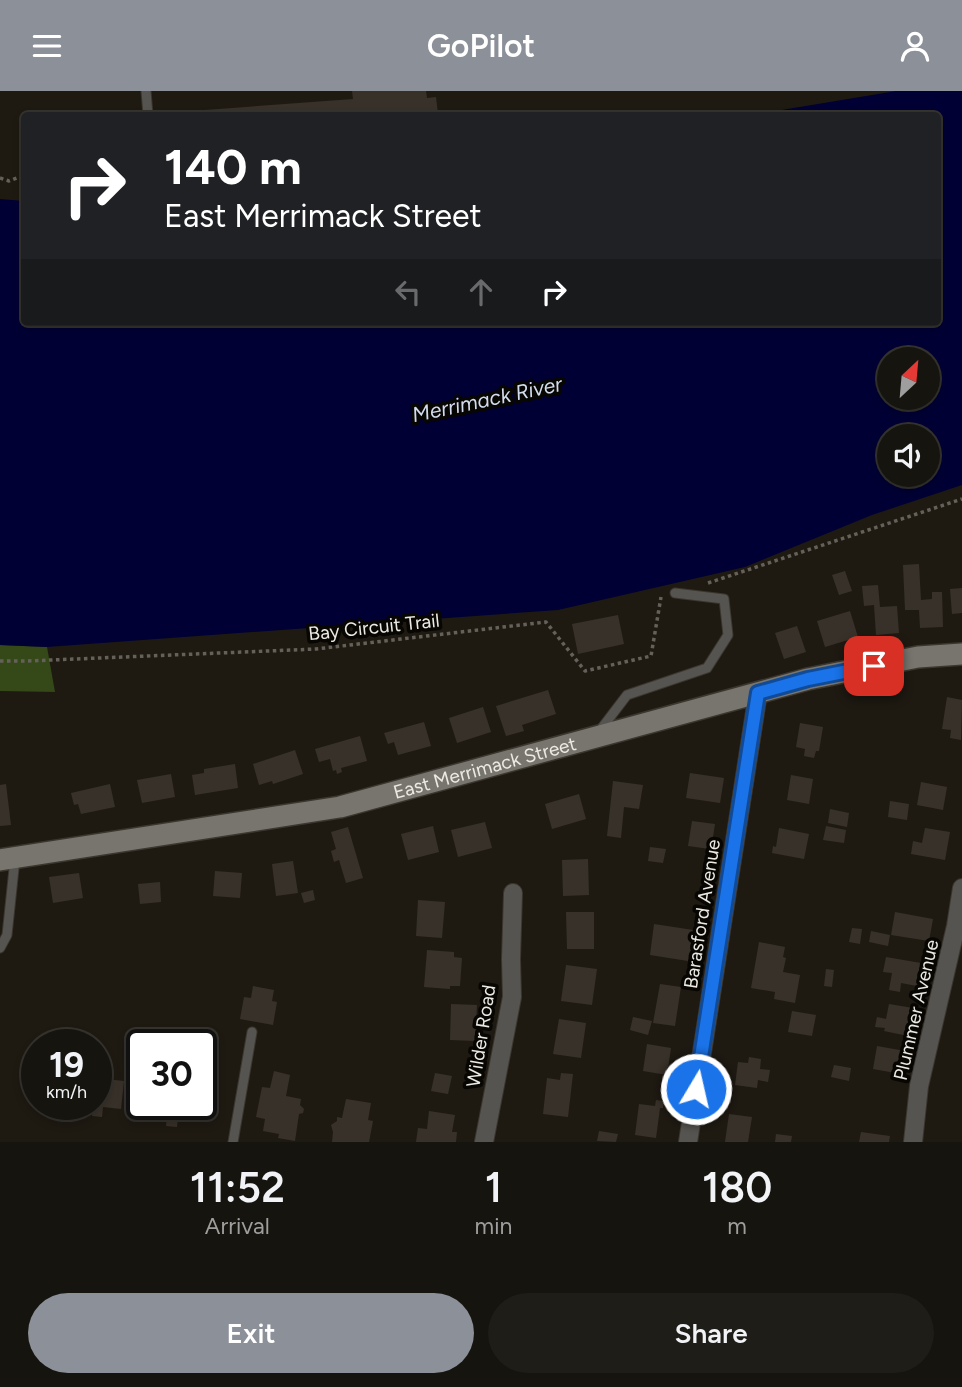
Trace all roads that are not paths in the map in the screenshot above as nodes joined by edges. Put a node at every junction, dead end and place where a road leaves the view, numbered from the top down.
1 (146, 91) edge
2 (148, 112) edge
3 (675, 593) road end
4 (962, 653) edge
5 (758, 693) junction
6 (595, 737) junction
7 (8, 858) edge
8 (962, 888) edge
9 (513, 893) dead end
10 (0, 948) edge
11 (252, 1032) dead end
12 (233, 1142) edge
13 (484, 1142) edge
14 (688, 1142) edge
15 (913, 1142) edge

1 - 2 lane
3 - 6 lane
4 - 5 street, East Merrimack Street
5 - 6 street, East Merrimack Street
5 - 14 street, Barasford Avenue
6 - 7 street, East Merrimack Street
7 - 10 lane
8 - 15 street, Plummer Avenue
9 - 13 street, Wilder Road
11 - 12 lane

